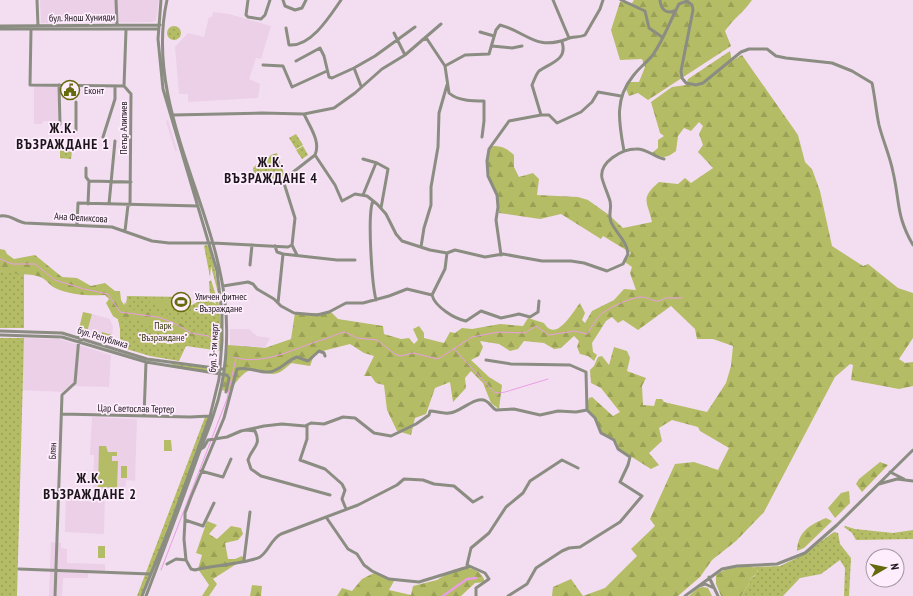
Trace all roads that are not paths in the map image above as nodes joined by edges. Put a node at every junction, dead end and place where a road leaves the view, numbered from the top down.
1 (37, 0) edge
2 (116, 0) edge
3 (161, 0) edge
4 (167, 0) edge
5 (248, 0) edge
6 (270, 0) edge
7 (283, 0) edge
8 (306, 0) edge
9 (341, 0) edge
10 (552, 0) edge
11 (603, 0) edge
12 (621, 0) edge
13 (660, 0) edge
14 (676, 10) junction
15 (117, 24) junction
16 (158, 24) junction
17 (441, 24) dead end
18 (164, 25) junction
19 (0, 26) edge
20 (38, 26) junction
21 (415, 27) dead end
22 (286, 28) dead end
23 (0, 29) edge
24 (158, 29) junction
25 (163, 29) junction
26 (31, 30) junction
27 (126, 30) junction
28 (480, 32) dead end
29 (394, 33) dead end
30 (494, 36) junction
31 (569, 38) junction
32 (662, 38) junction
33 (422, 40) junction
34 (397, 41) junction
35 (562, 42) junction
36 (492, 46) junction
37 (522, 46) dead end
38 (405, 55) junction
39 (296, 61) dead end
40 (263, 65) dead end
41 (445, 66) junction
42 (354, 68) junction
43 (327, 71) junction
44 (59, 85) junction
45 (447, 85) junction
46 (115, 86) junction
47 (124, 86) junction
48 (361, 86) junction
49 (621, 96) junction
50 (76, 102) dead end
51 (304, 114) junction
52 (174, 115) junction
53 (541, 116) junction
54 (60, 124) dead end
55 (76, 130) dead end
56 (482, 136) dead end
57 (103, 137) dead end
58 (115, 141) dead end
59 (624, 151) junction
60 (315, 155) junction
61 (363, 159) dead end
62 (664, 159) dead end
63 (376, 163) junction
64 (86, 168) dead end
65 (89, 181) junction
66 (110, 182) junction
67 (131, 182) junction
68 (363, 195) junction
69 (373, 201) junction
70 (88, 204) junction
71 (109, 204) junction
72 (129, 205) junction
73 (198, 206) junction
74 (381, 208) junction
75 (0, 216) edge
76 (77, 225) junction
77 (125, 230) junction
78 (211, 243) junction
79 (252, 245) junction
80 (292, 245) junction
81 (913, 245) edge
82 (275, 246) junction
83 (421, 247) junction
84 (447, 253) junction
85 (283, 254) junction
86 (501, 254) junction
87 (297, 255) junction
88 (355, 260) dead end
89 (250, 265) dead end
90 (223, 286) junction
91 (432, 295) junction
92 (376, 300) junction
93 (538, 301) dead end
94 (278, 303) junction
95 (0, 331) edge
96 (0, 336) edge
97 (79, 337) junction
98 (78, 341) junction
99 (325, 356) dead end
100 (486, 360) dead end
101 (147, 361) junction
102 (222, 369) junction
103 (221, 374) junction
104 (220, 390) junction
105 (229, 393) junction
106 (587, 410) junction
107 (62, 414) junction
108 (144, 416) junction
109 (210, 416) junction
110 (307, 425) junction
111 (241, 431) junction
112 (213, 439) junction
113 (201, 449) junction
114 (913, 450) edge
115 (231, 459) dead end
116 (899, 464) junction
117 (578, 468) dead end
118 (201, 471) junction
119 (890, 472) junction
120 (898, 478) junction
121 (913, 481) edge
122 (878, 484) junction
123 (330, 495) dead end
124 (482, 498) dead end
125 (214, 503) dead end
126 (346, 510) junction
127 (250, 512) dead end
128 (326, 517) junction
129 (185, 520) junction
130 (186, 560) junction
131 (244, 560) junction
132 (167, 564) dead end
133 (468, 567) junction
134 (19, 569) dead end
135 (56, 570) junction
136 (150, 574) junction
137 (713, 574) junction
138 (708, 577) junction
139 (697, 587) junction
140 (715, 590) junction
141 (55, 596) edge
142 (142, 596) edge
143 (146, 596) edge
144 (476, 596) edge
145 (508, 596) edge
146 (685, 596) edge
147 (718, 596) edge

1 - 20 street
2 - 15 street
3 - 16 street, бул. 3-ти март
4 - 18 street, бул. 3-ти март
5 - 6 street
7 - 8 street
9 - 22 street
10 - 31 street
11 - 31 street
12 - 32 street
13 - 14 street
14 - 32 street
14 - 81 street
15 - 16 street, бул. Янош Хунияди
15 - 20 street, бул. Янош Хунияди
16 - 18 street, бул. Янош Хунияди
16 - 24 street, бул. 3-ти март
17 - 33 street
18 - 25 street, бул. 3-ти март
19 - 20 street, бул. Янош Хунияди
21 - 34 street
23 - 26 street, бул. Янош Хунияди
24 - 25 street, бул. Янош Хунияди
24 - 27 street, бул. Янош Хунияди
24 - 73 street, бул. 3-ти март
25 - 52 street, бул. 3-ти март
26 - 27 street, бул. Янош Хунияди
26 - 44 street
27 - 47 street, Петър Алипиев
28 - 30 street
29 - 34 street
30 - 35 street
30 - 36 street
31 - 35 street
32 - 49 street
33 - 38 street
33 - 41 street
34 - 38 street
34 - 42 street
35 - 53 street
36 - 37 street
36 - 41 street
38 - 48 street
39 - 43 street
40 - 43 street
41 - 45 street
42 - 43 street
42 - 48 street
44 - 46 street
44 - 54 street
45 - 56 street
45 - 83 street
46 - 47 street
46 - 57 street
47 - 67 street, Петър Алипиев
48 - 51 street
49 - 53 street
49 - 59 street
50 - 55 street
51 - 52 street
51 - 60 street
52 - 78 street, бул. 3-ти март
53 - 86 street
58 - 66 street
59 - 62 street
59 - 86 street
60 - 68 street
60 - 80 street
61 - 63 street
63 - 68 street
63 - 74 street
64 - 65 street
65 - 66 street
65 - 70 street
66 - 67 street
66 - 71 street
67 - 72 street, Петър Алипиев
68 - 69 street
69 - 74 street
69 - 92 street
70 - 71 street
70 - 76 street
71 - 72 street
72 - 73 street
72 - 77 street, Петър Алипиев
73 - 78 street, бул. 3-ти март
74 - 83 street
75 - 76 street, Ана Феликсова
76 - 77 street, Ана Феликсова
77 - 78 street, Ана Феликсова
78 - 79 street, Ана Феликсова
78 - 90 street, бул. 3-ти март
78 - 102 street, бул. 3-ти март
79 - 82 street, Ана Феликсова
79 - 89 street
80 - 82 street, Ана Феликсова
80 - 87 street
82 - 85 street
83 - 84 street
84 - 86 street
84 - 91 street
85 - 87 street
85 - 94 street
87 - 88 street
90 - 94 street
90 - 102 street, бул. 3-ти март
91 - 92 street
91 - 93 street
92 - 94 street
95 - 97 street, бул. Република
96 - 98 street, бул. Република
97 - 98 street, Блян
97 - 101 street, бул. Република
98 - 101 street, бул. Република
98 - 107 street, Блян
99 - 105 street
100 - 106 street
101 - 102 street, бул. Република
101 - 103 street, бул. Република
101 - 108 street
102 - 103 street, бул. 3-ти март
103 - 104 street, бул. 3-ти март
103 - 105 street
103 - 109 street, бул. 3-ти март
104 - 105 street
104 - 113 street, бул. 3-ти март
105 - 112 street
106 - 110 street
106 - 145 street
107 - 108 street, Цар Светослав Тертер
107 - 135 street, Блян
108 - 109 street, Цар Светослав Тертер
109 - 136 street, бул. 3-ти март
110 - 111 street
110 - 126 street
111 - 112 street
111 - 123 street
112 - 113 street
112 - 118 street
113 - 143 street, бул. 3-ти март
114 - 116 street
115 - 118 street
116 - 119 street
116 - 120 street
117 - 133 street
118 - 129 street
119 - 120 street
119 - 122 street
120 - 121 street
120 - 122 street
122 - 137 street
124 - 126 street
125 - 129 street
126 - 128 street
127 - 131 street
128 - 131 street
128 - 133 street
129 - 130 street
130 - 131 street
130 - 132 street
133 - 144 street
134 - 135 street
135 - 136 street
135 - 141 street, Блян
136 - 142 street, бул. 3-ти март
137 - 138 street
137 - 140 street
138 - 139 street
138 - 140 street
139 - 140 street
139 - 146 street
140 - 147 street

